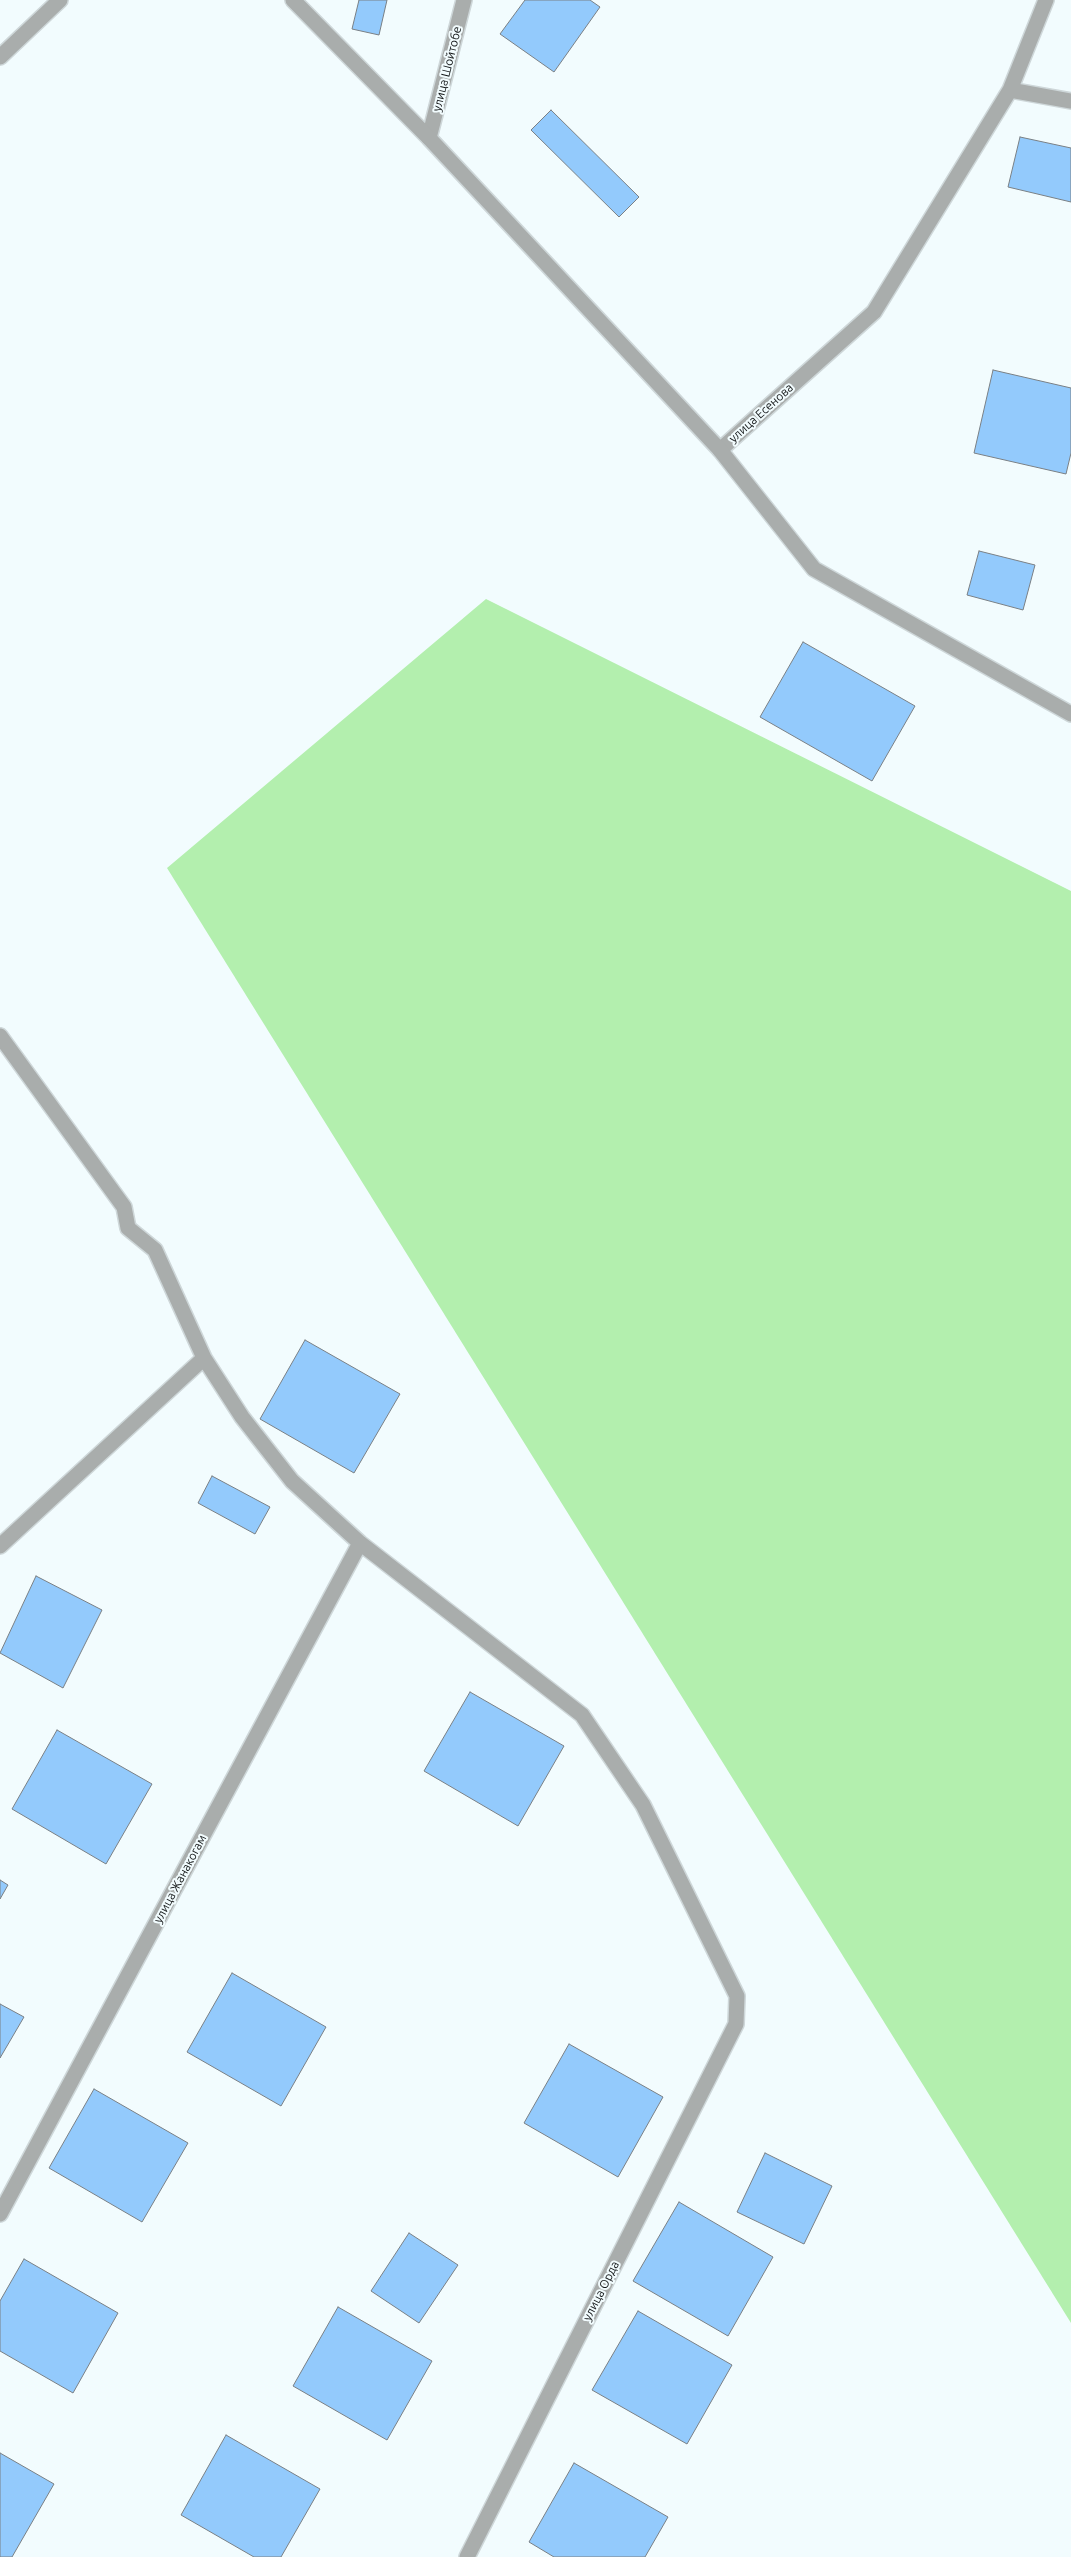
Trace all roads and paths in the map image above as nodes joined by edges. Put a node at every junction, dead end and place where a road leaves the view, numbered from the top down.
1 (60, 0) edge
2 (292, 0) edge
3 (464, 0) edge
4 (1046, 0) edge
5 (0, 57) edge
6 (1010, 90) junction
7 (1071, 101) edge
8 (429, 138) junction
9 (720, 450) junction
10 (1071, 714) edge
11 (0, 1036) edge
12 (204, 1358) junction
13 (360, 1543) junction
14 (0, 1546) edge
15 (0, 2214) edge
16 (467, 2557) edge

1 - 5 street
2 - 8 street
3 - 8 street, улица Шойтобе
4 - 6 street, улица Есенова
6 - 7 street
6 - 9 street, улица Есенова
8 - 9 street
9 - 10 street, улица Есенова
11 - 12 street
12 - 13 street
12 - 14 street
13 - 15 street, улица Жанакогам
13 - 16 street, улица Орда

